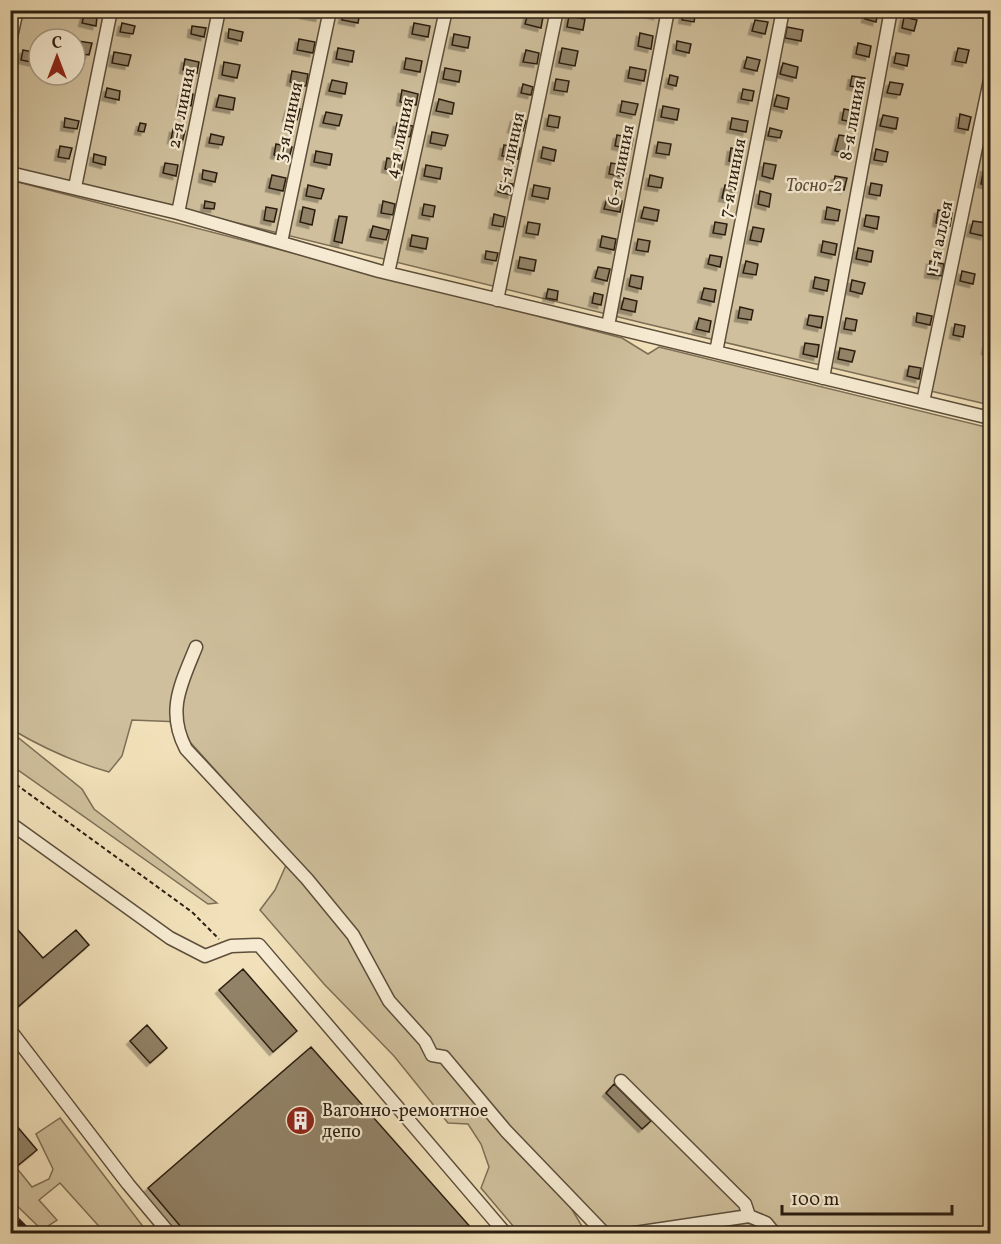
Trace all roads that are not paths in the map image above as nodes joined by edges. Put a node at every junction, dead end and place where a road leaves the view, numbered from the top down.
1 (17, 10) edge
2 (111, 10) edge
3 (219, 10) edge
4 (330, 10) edge
5 (446, 10) edge
6 (557, 10) edge
7 (668, 10) edge
8 (783, 10) edge
9 (891, 10) edge
10 (10, 41) edge
11 (990, 80) edge
12 (10, 173) edge
13 (75, 187) junction
14 (178, 213) junction
15 (281, 242) junction
16 (388, 273) junction
17 (497, 300) junction
18 (609, 326) junction
19 (716, 352) junction
20 (823, 378) junction
21 (923, 402) junction
22 (990, 418) edge
23 (196, 647) dead end
24 (10, 823) edge
25 (10, 1029) edge
26 (621, 1081) dead end
27 (749, 1216) junction
28 (170, 1233) edge
29 (506, 1233) edge
30 (605, 1233) edge
31 (628, 1233) edge
32 (775, 1233) edge

1 - 10 street
2 - 13 street
3 - 14 street, 2-я линия
4 - 15 street, 3-я линия
5 - 16 street, 4-я линия
6 - 17 street, 5-я линия
7 - 18 street, 6-я линия
8 - 19 street, 7-я линия
9 - 20 street, 8-я линия
11 - 21 street, 1-я аллея
12 - 13 street
13 - 14 street
14 - 15 street
15 - 16 street
16 - 17 street
17 - 18 street
18 - 19 street
19 - 20 street
20 - 21 street
21 - 22 street
23 - 30 street
24 - 29 street
25 - 28 street
26 - 27 street
27 - 31 street
27 - 32 street

